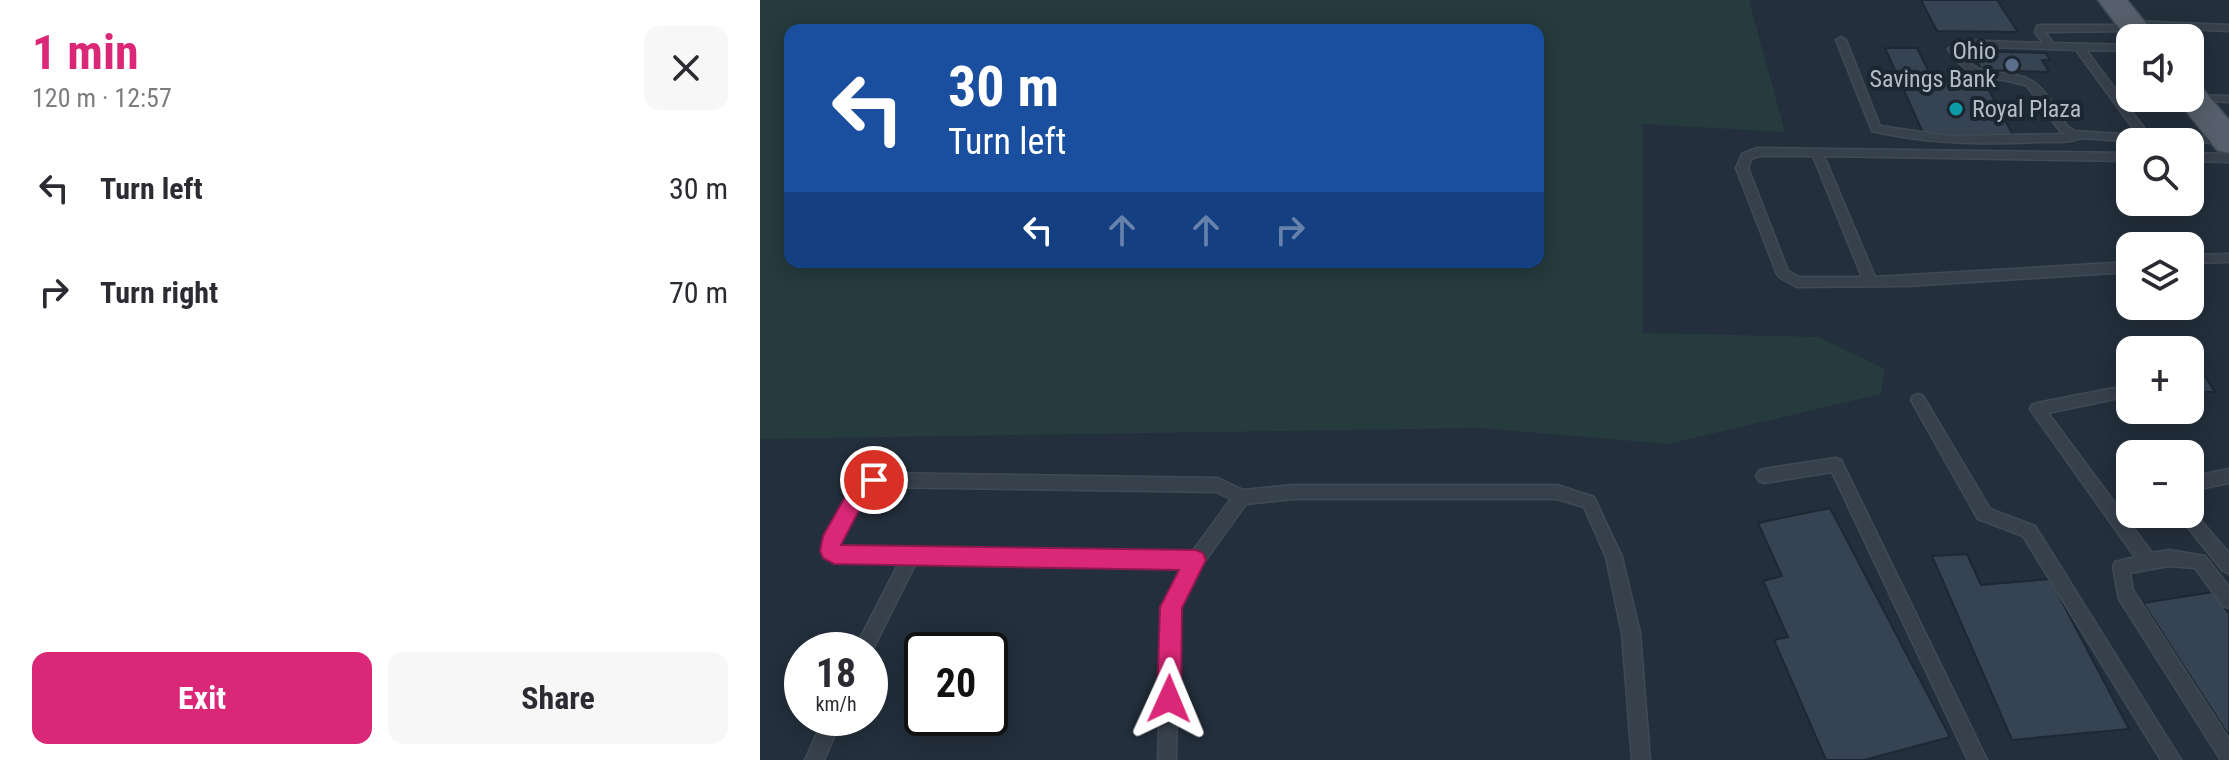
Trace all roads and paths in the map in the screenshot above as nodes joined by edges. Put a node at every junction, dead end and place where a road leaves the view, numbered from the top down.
1 (2112, 0) edge
2 (2128, 24) edge
3 (2229, 28) edge
4 (2204, 30) edge
5 (2116, 33) edge
6 (2116, 38) edge
7 (1841, 40) dead end
8 (2050, 46) junction
9 (2079, 47) junction
10 (2204, 97) edge
11 (2229, 99) edge
12 (2203, 112) edge
13 (2139, 128) edge
14 (2080, 137) junction
15 (2116, 138) edge
16 (2204, 145) edge
17 (2229, 147) edge
18 (1817, 152) junction
19 (2204, 153) edge
20 (2116, 157) edge
21 (2229, 258) edge
22 (2204, 259) edge
23 (2116, 268) edge
24 (1871, 282) junction
25 (2114, 394) dead end
26 (1918, 400) dead end
27 (1764, 476) dead end
28 (2229, 476) edge
29 (2204, 481) edge
30 (1242, 497) junction
31 (2198, 528) edge
32 (911, 557) junction
33 (1196, 560) junction
34 (2149, 562) junction
35 (2229, 566) edge
36 (2229, 600) edge
37 (872, 632) edge
38 (825, 736) edge
39 (2229, 756) edge
40 (814, 760) edge
41 (1167, 760) edge
42 (1641, 760) edge
43 (1978, 760) edge
44 (2172, 760) edge

1 - 2 main road
3 - 4 lane
5 - 8 lane
6 - 9 lane
7 - 14 lane
8 - 9 lane
8 - 14 lane
9 - 13 lane
10 - 11 lane
12 - 17 main road
14 - 15 lane
16 - 17 lane
17 - 19 lane
18 - 20 lane
18 - 24 lane
18 - 24 lane
21 - 22 lane
23 - 24 lane
25 - 34 lane
26 - 44 lane
27 - 43 lane
28 - 29 lane
30 - 32 lane
30 - 33 lane
30 - 42 lane
31 - 35 lane
32 - 33 lane
32 - 37 lane
33 - 41 lane
34 - 36 lane
34 - 39 lane
38 - 40 lane

